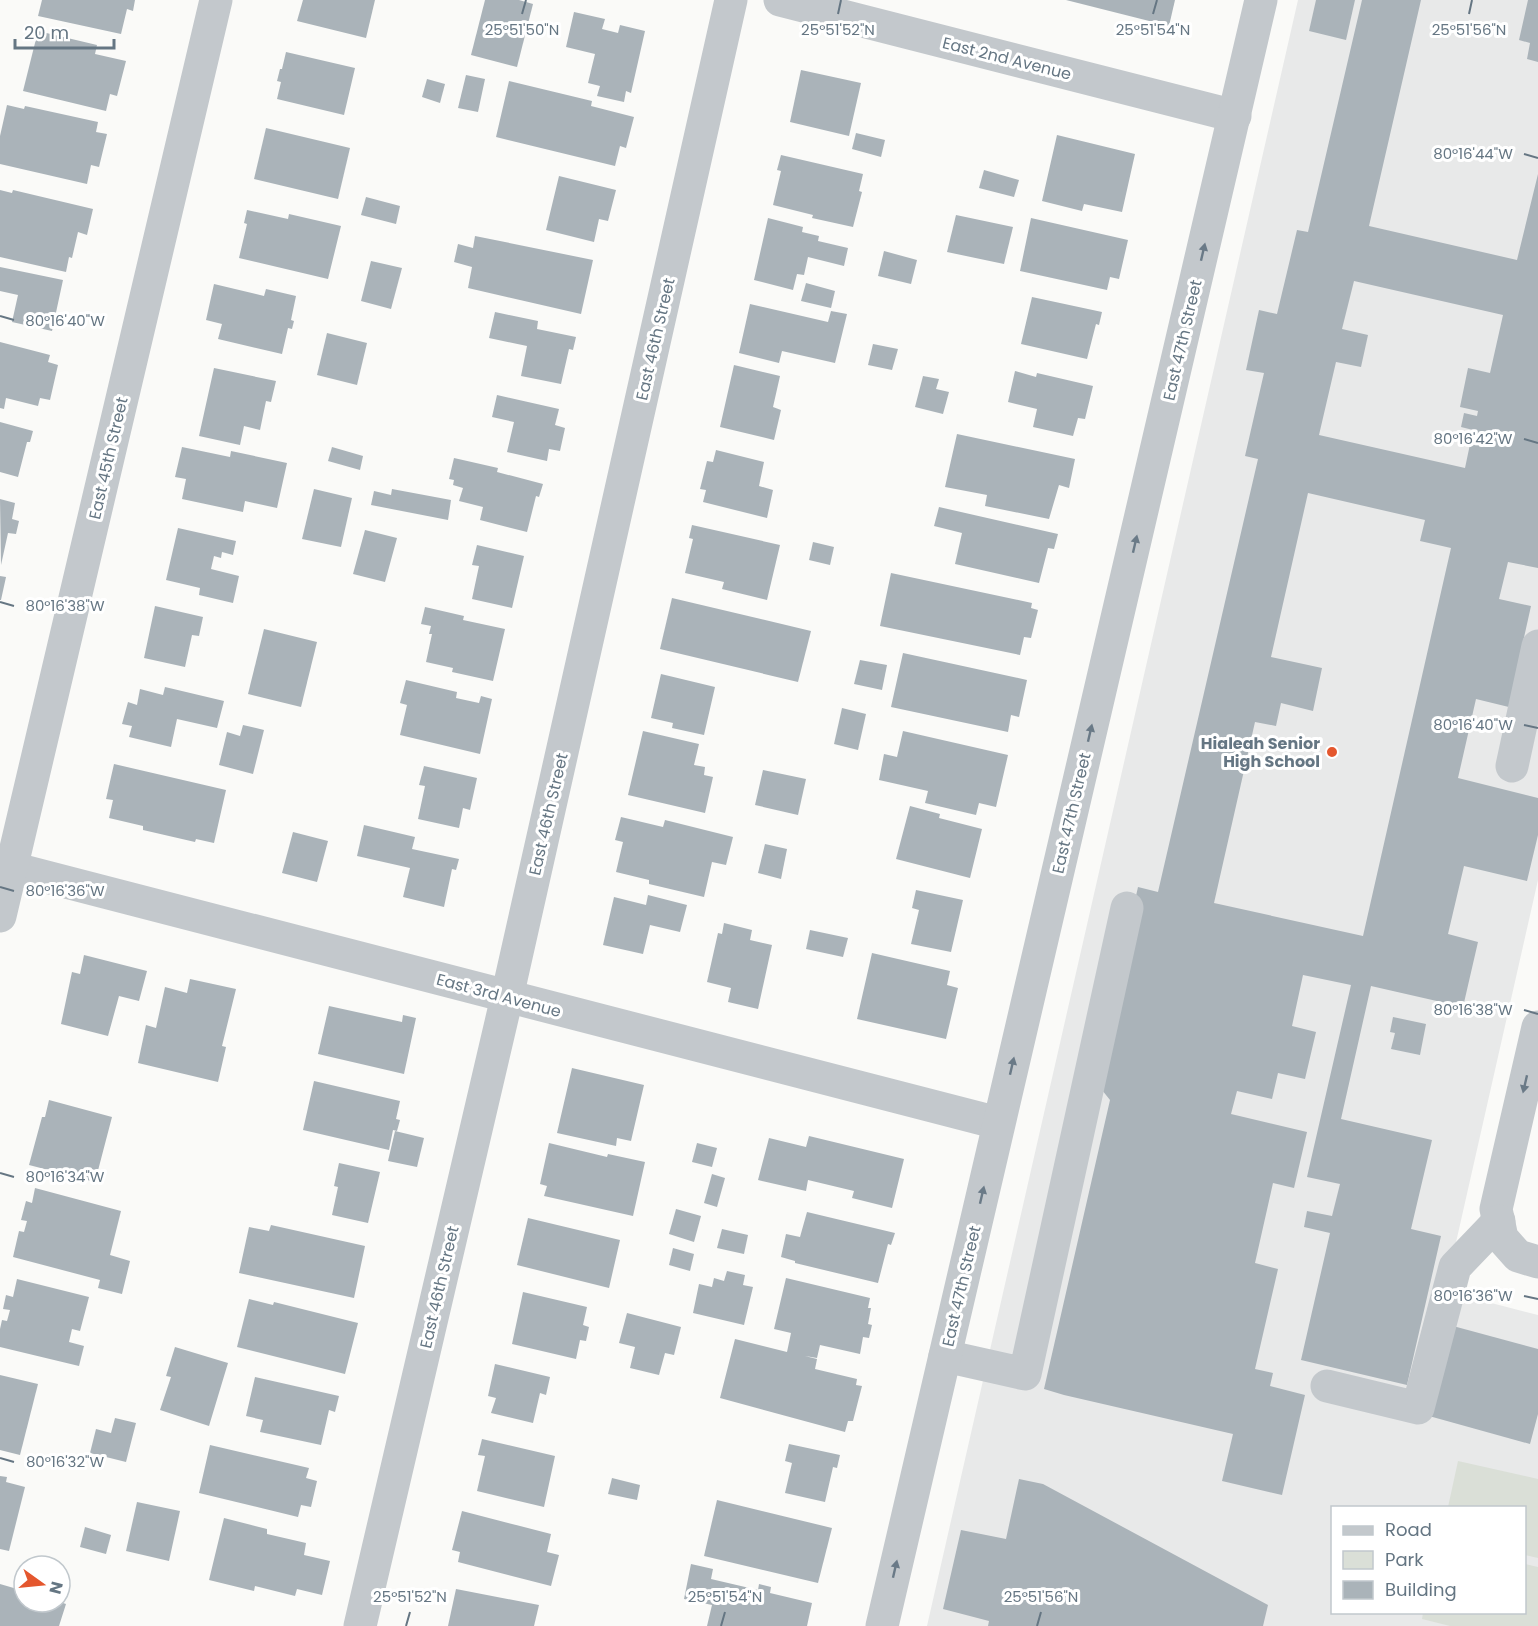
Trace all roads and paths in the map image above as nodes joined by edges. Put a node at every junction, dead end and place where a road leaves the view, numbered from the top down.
1 (216, 0) edge
2 (731, 0) edge
3 (780, 0) edge
4 (1261, 0) edge
5 (1235, 116) junction
6 (1538, 646) edge
7 (1531, 716) edge
8 (1512, 766) dead end
9 (6, 866) edge
10 (1127, 908) dead end
11 (0, 916) edge
12 (507, 997) junction
13 (1538, 1028) edge
14 (998, 1123) junction
15 (1500, 1230) junction
16 (1538, 1262) edge
17 (945, 1356) junction
18 (1327, 1386) dead end
19 (360, 1626) edge
20 (882, 1626) edge

1 - 9 street, East 45th Street
2 - 12 street, East 46th Street
3 - 5 street, East 2nd Avenue
4 - 5 street, East 47th Street
14 -> 5 street, East 47th Street
6 - 7 street
7 - 8 street
9 - 11 street, East 45th Street
9 - 12 street, East 3rd Avenue
10 - 17 street
12 - 14 street, East 3rd Avenue
12 - 19 street, East 46th Street
13 -> 15 street
17 -> 14 street, East 47th Street
15 - 16 street
15 - 18 street
20 -> 17 street, East 47th Street

